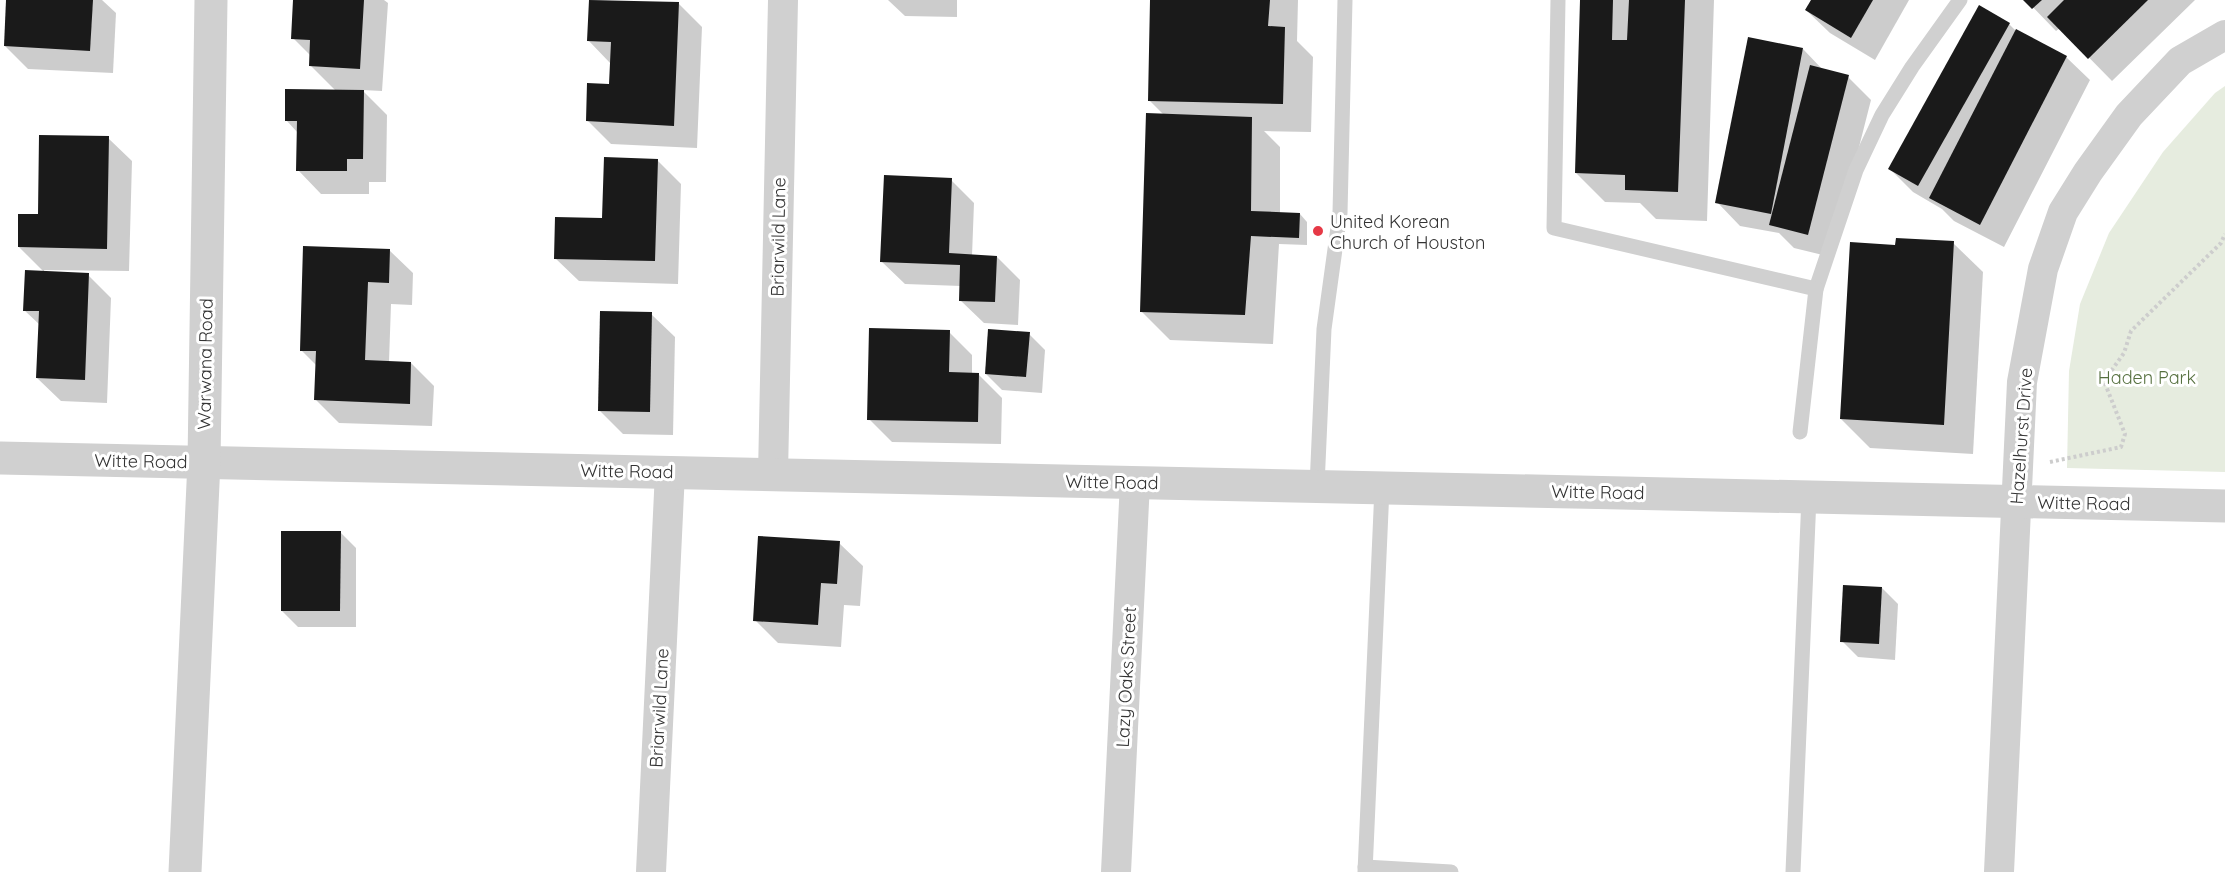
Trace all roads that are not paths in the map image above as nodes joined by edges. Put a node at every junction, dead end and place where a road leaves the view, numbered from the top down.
1 (211, 0) edge
2 (783, 0) edge
3 (1345, 0) edge
4 (1558, 0) edge
5 (1960, 0) edge
6 (2225, 35) edge
7 (1816, 290) junction
8 (1800, 432) dead end
9 (0, 458) edge
10 (204, 462) junction
11 (669, 472) junction
12 (773, 474) junction
13 (1135, 482) junction
14 (1317, 486) junction
15 (1383, 488) junction
16 (1809, 497) junction
17 (2017, 501) junction
18 (2225, 506) edge
19 (1365, 869) edge
20 (185, 872) edge
21 (651, 872) edge
22 (1116, 872) edge
23 (1451, 872) edge
24 (1793, 872) edge
25 (1999, 872) edge

1 - 10 street, Warwana Road
2 - 12 street, Briarwild Lane
3 - 14 lane
4 - 7 lane
5 - 7 lane
6 - 17 street, Hazelhurst Drive
7 - 8 lane
9 - 10 street, Witte Road
10 - 11 street, Witte Road
10 - 20 street, Warwana Road
11 - 12 street, Witte Road
11 - 21 street, Briarwild Lane
12 - 13 street, Witte Road
13 - 14 street, Witte Road
13 - 22 street, Lazy Oaks Street
14 - 15 street, Witte Road
15 - 16 street, Witte Road
15 - 19 lane
16 - 17 street, Witte Road
16 - 24 lane
17 - 18 street, Witte Road
17 - 25 street, Hazelhurst Drive
19 - 23 lane

